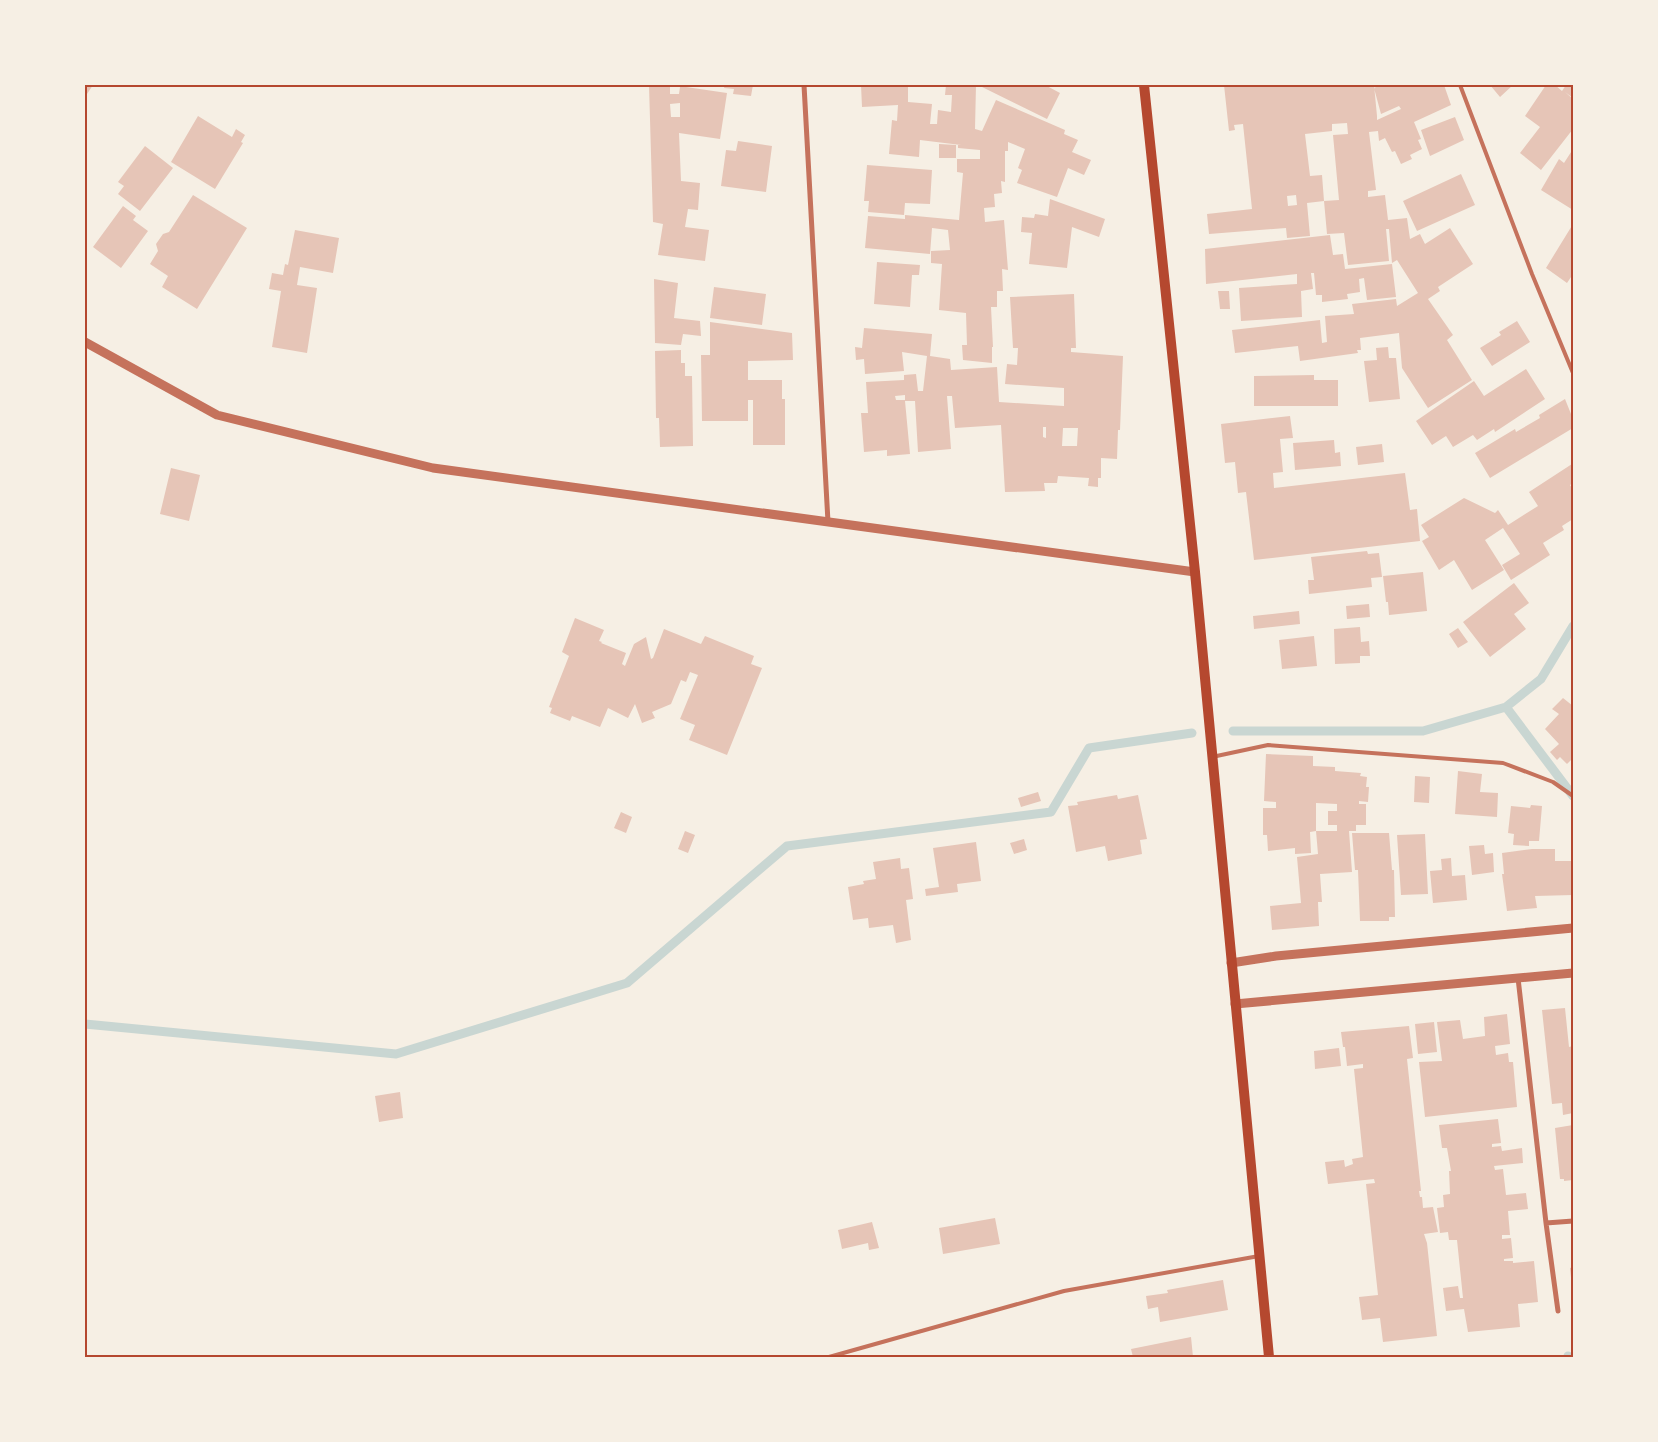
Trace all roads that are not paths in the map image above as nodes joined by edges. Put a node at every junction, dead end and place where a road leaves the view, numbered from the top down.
1 (804, 85) edge
2 (1144, 85) edge
3 (1460, 85) edge
4 (85, 342) edge
5 (1573, 373) edge
6 (828, 522) junction
7 (1195, 572) junction
8 (1212, 757) junction
9 (1573, 796) edge
10 (1573, 928) edge
11 (1231, 962) junction
12 (1573, 973) edge
13 (1518, 978) junction
14 (1234, 1004) junction
15 (1573, 1221) edge
16 (1546, 1223) junction
17 (1259, 1256) junction
18 (1558, 1311) dead end
19 (829, 1357) edge
20 (1269, 1357) edge

1 - 6 street
2 - 7 main road
3 - 5 lane
4 - 6 street
6 - 7 street
7 - 8 main road
8 - 9 lane
8 - 11 main road
10 - 11 street
11 - 14 main road
12 - 13 street
13 - 14 street
13 - 16 street
14 - 17 main road
15 - 16 street
16 - 18 street
17 - 19 lane
17 - 20 main road

